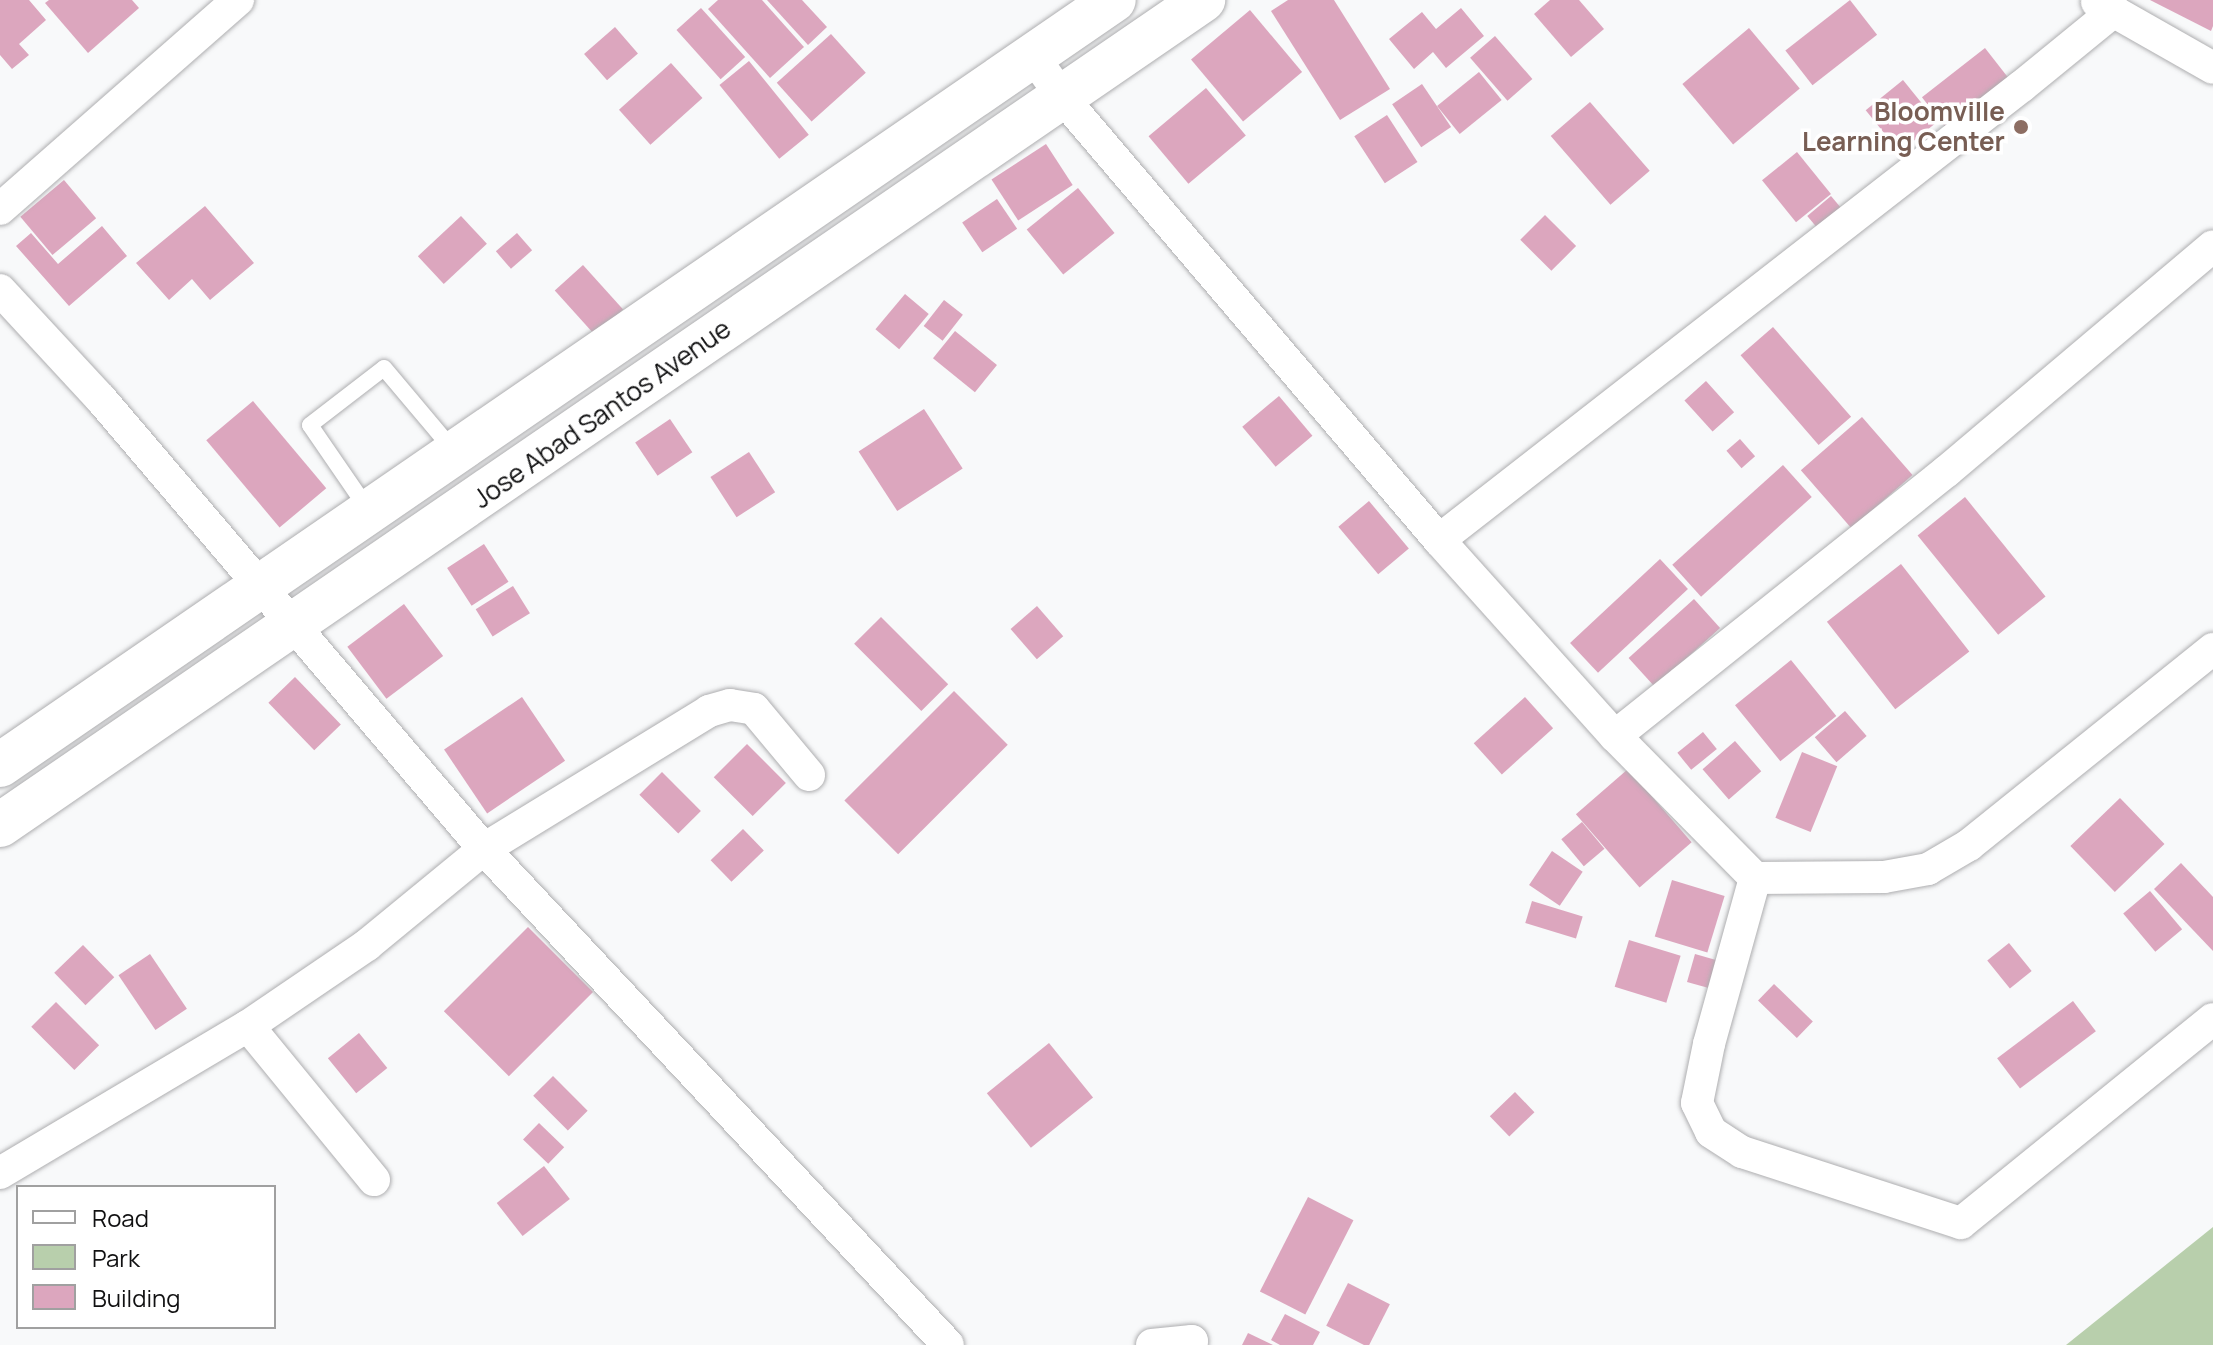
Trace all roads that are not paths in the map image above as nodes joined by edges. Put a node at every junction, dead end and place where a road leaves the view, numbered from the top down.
1 (238, 0) edge
2 (1114, 0) edge
3 (1203, 0) edge
4 (2104, 5) edge
5 (1033, 56) junction
6 (2213, 68) edge
7 (1062, 97) junction
8 (0, 209) edge
9 (2213, 246) edge
10 (0, 290) edge
11 (454, 451) junction
12 (370, 512) junction
13 (1439, 540) junction
14 (261, 587) junction
15 (295, 626) junction
16 (2213, 649) edge
17 (1615, 736) junction
18 (0, 765) edge
19 (809, 775) dead end
20 (0, 825) edge
21 (484, 849) junction
22 (1755, 878) junction
23 (2213, 1019) edge
24 (248, 1026) junction
25 (0, 1173) edge
26 (374, 1180) dead end
27 (948, 1345) edge
28 (1152, 1345) edge
29 (1190, 1345) edge

1 - 8 street
2 - 5 main road, Jose Abad Santos Avenue
3 - 7 main road, Jose Abad Santos Avenue
4 - 6 street
4 - 13 street
5 - 7 street
5 - 11 main road, Jose Abad Santos Avenue
7 - 13 street
7 - 15 main road, Jose Abad Santos Avenue
9 - 17 street
10 - 14 street
11 - 12 main road, Jose Abad Santos Avenue
11 - 12 lane
12 - 14 main road, Jose Abad Santos Avenue
13 - 17 street
14 - 15 street
14 - 18 main road, Jose Abad Santos Avenue
15 - 20 main road, Jose Abad Santos Avenue
15 - 21 street
16 - 22 street
17 - 22 street
19 - 21 street
21 - 24 street
21 - 27 street
22 - 23 street
24 - 25 street
24 - 26 street
28 - 29 street

